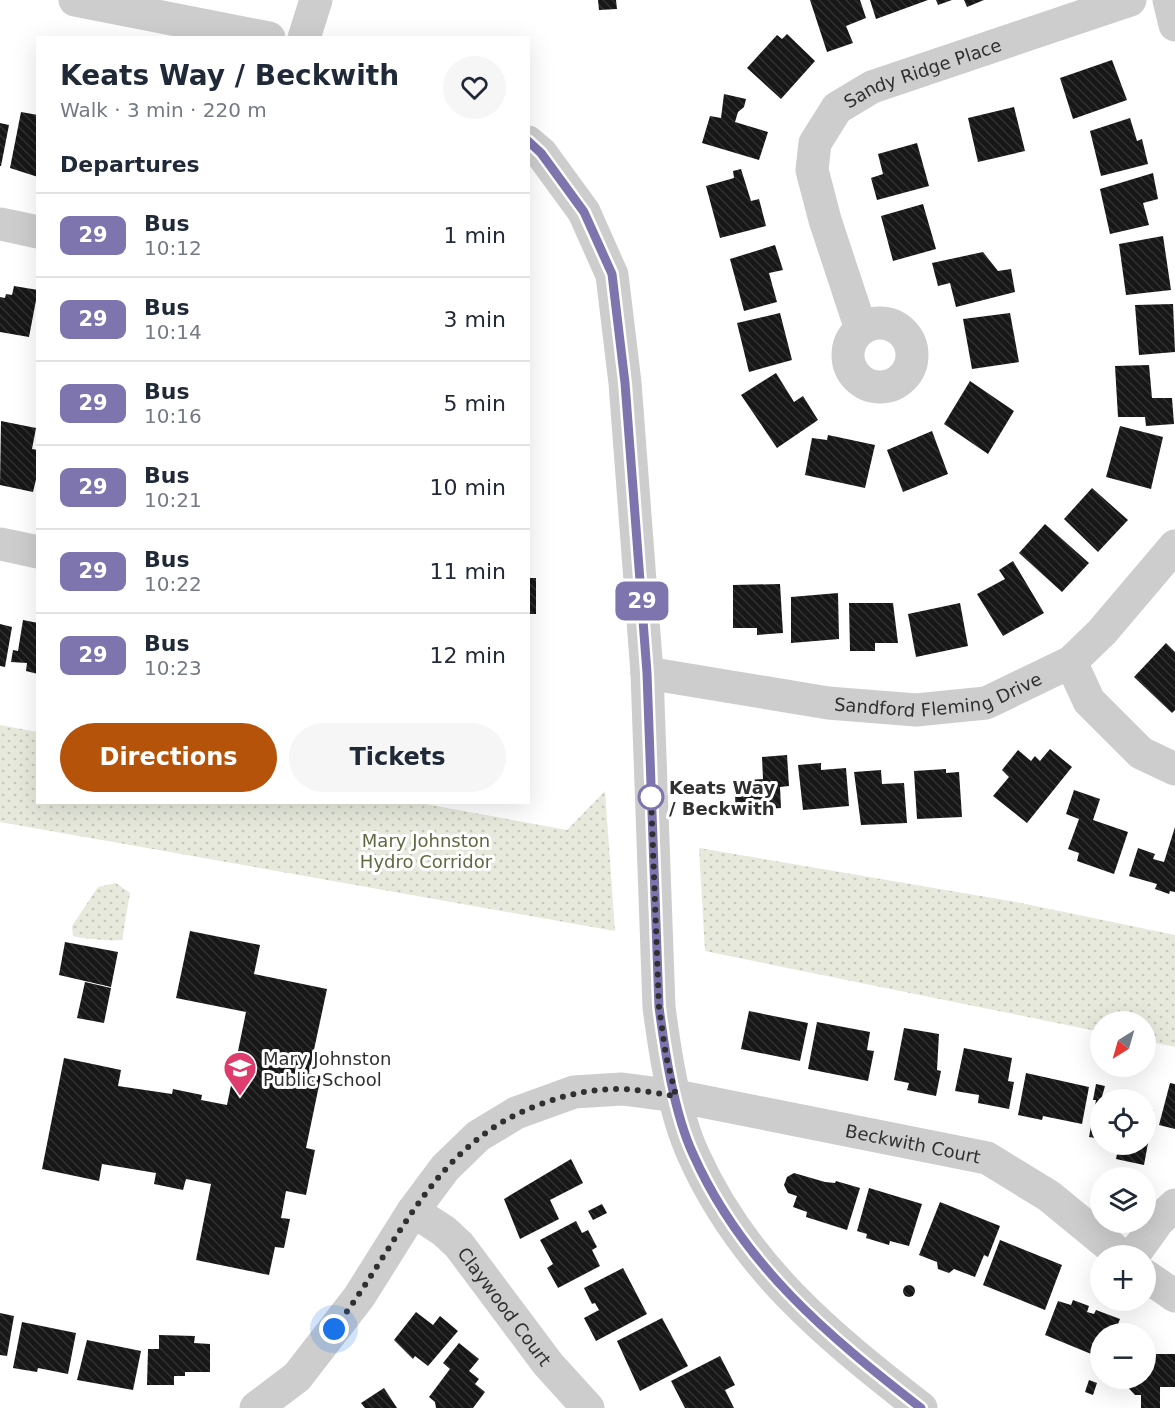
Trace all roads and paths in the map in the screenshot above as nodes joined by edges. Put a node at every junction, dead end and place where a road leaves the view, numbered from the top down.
1 (75, 0) edge
2 (316, 0) edge
3 (1130, 0) edge
4 (1169, 0) edge
5 (1175, 25) edge
6 (259, 36) edge
7 (305, 36) edge
8 (530, 144) edge
9 (0, 224) edge
10 (36, 232) edge
11 (861, 329) dead end
12 (0, 544) edge
13 (1175, 546) edge
14 (36, 552) edge
15 (1071, 662) junction
16 (647, 673) junction
17 (1175, 769) edge
18 (676, 1096) junction
19 (1175, 1205) edge
20 (413, 1211) junction
21 (1109, 1245) edge
22 (1141, 1245) edge
23 (1156, 1283) edge
24 (1175, 1296) edge
25 (256, 1408) edge
26 (588, 1408) edge
27 (921, 1408) edge

1 - 6 street
2 - 7 street
3 - 11 street, Sandy Ridge Place
4 - 5 street
8 - 16 street
9 - 10 street
12 - 14 street
13 - 15 street, Sandford Fleming Drive
15 - 16 street, Sandford Fleming Drive
15 - 17 street
16 - 18 street
18 - 20 street, Beckwith Court
18 - 21 street, Beckwith Court
18 - 27 street
19 - 22 street
20 - 25 street, Beckwith Court
20 - 26 street, Claywood Court
23 - 24 street

